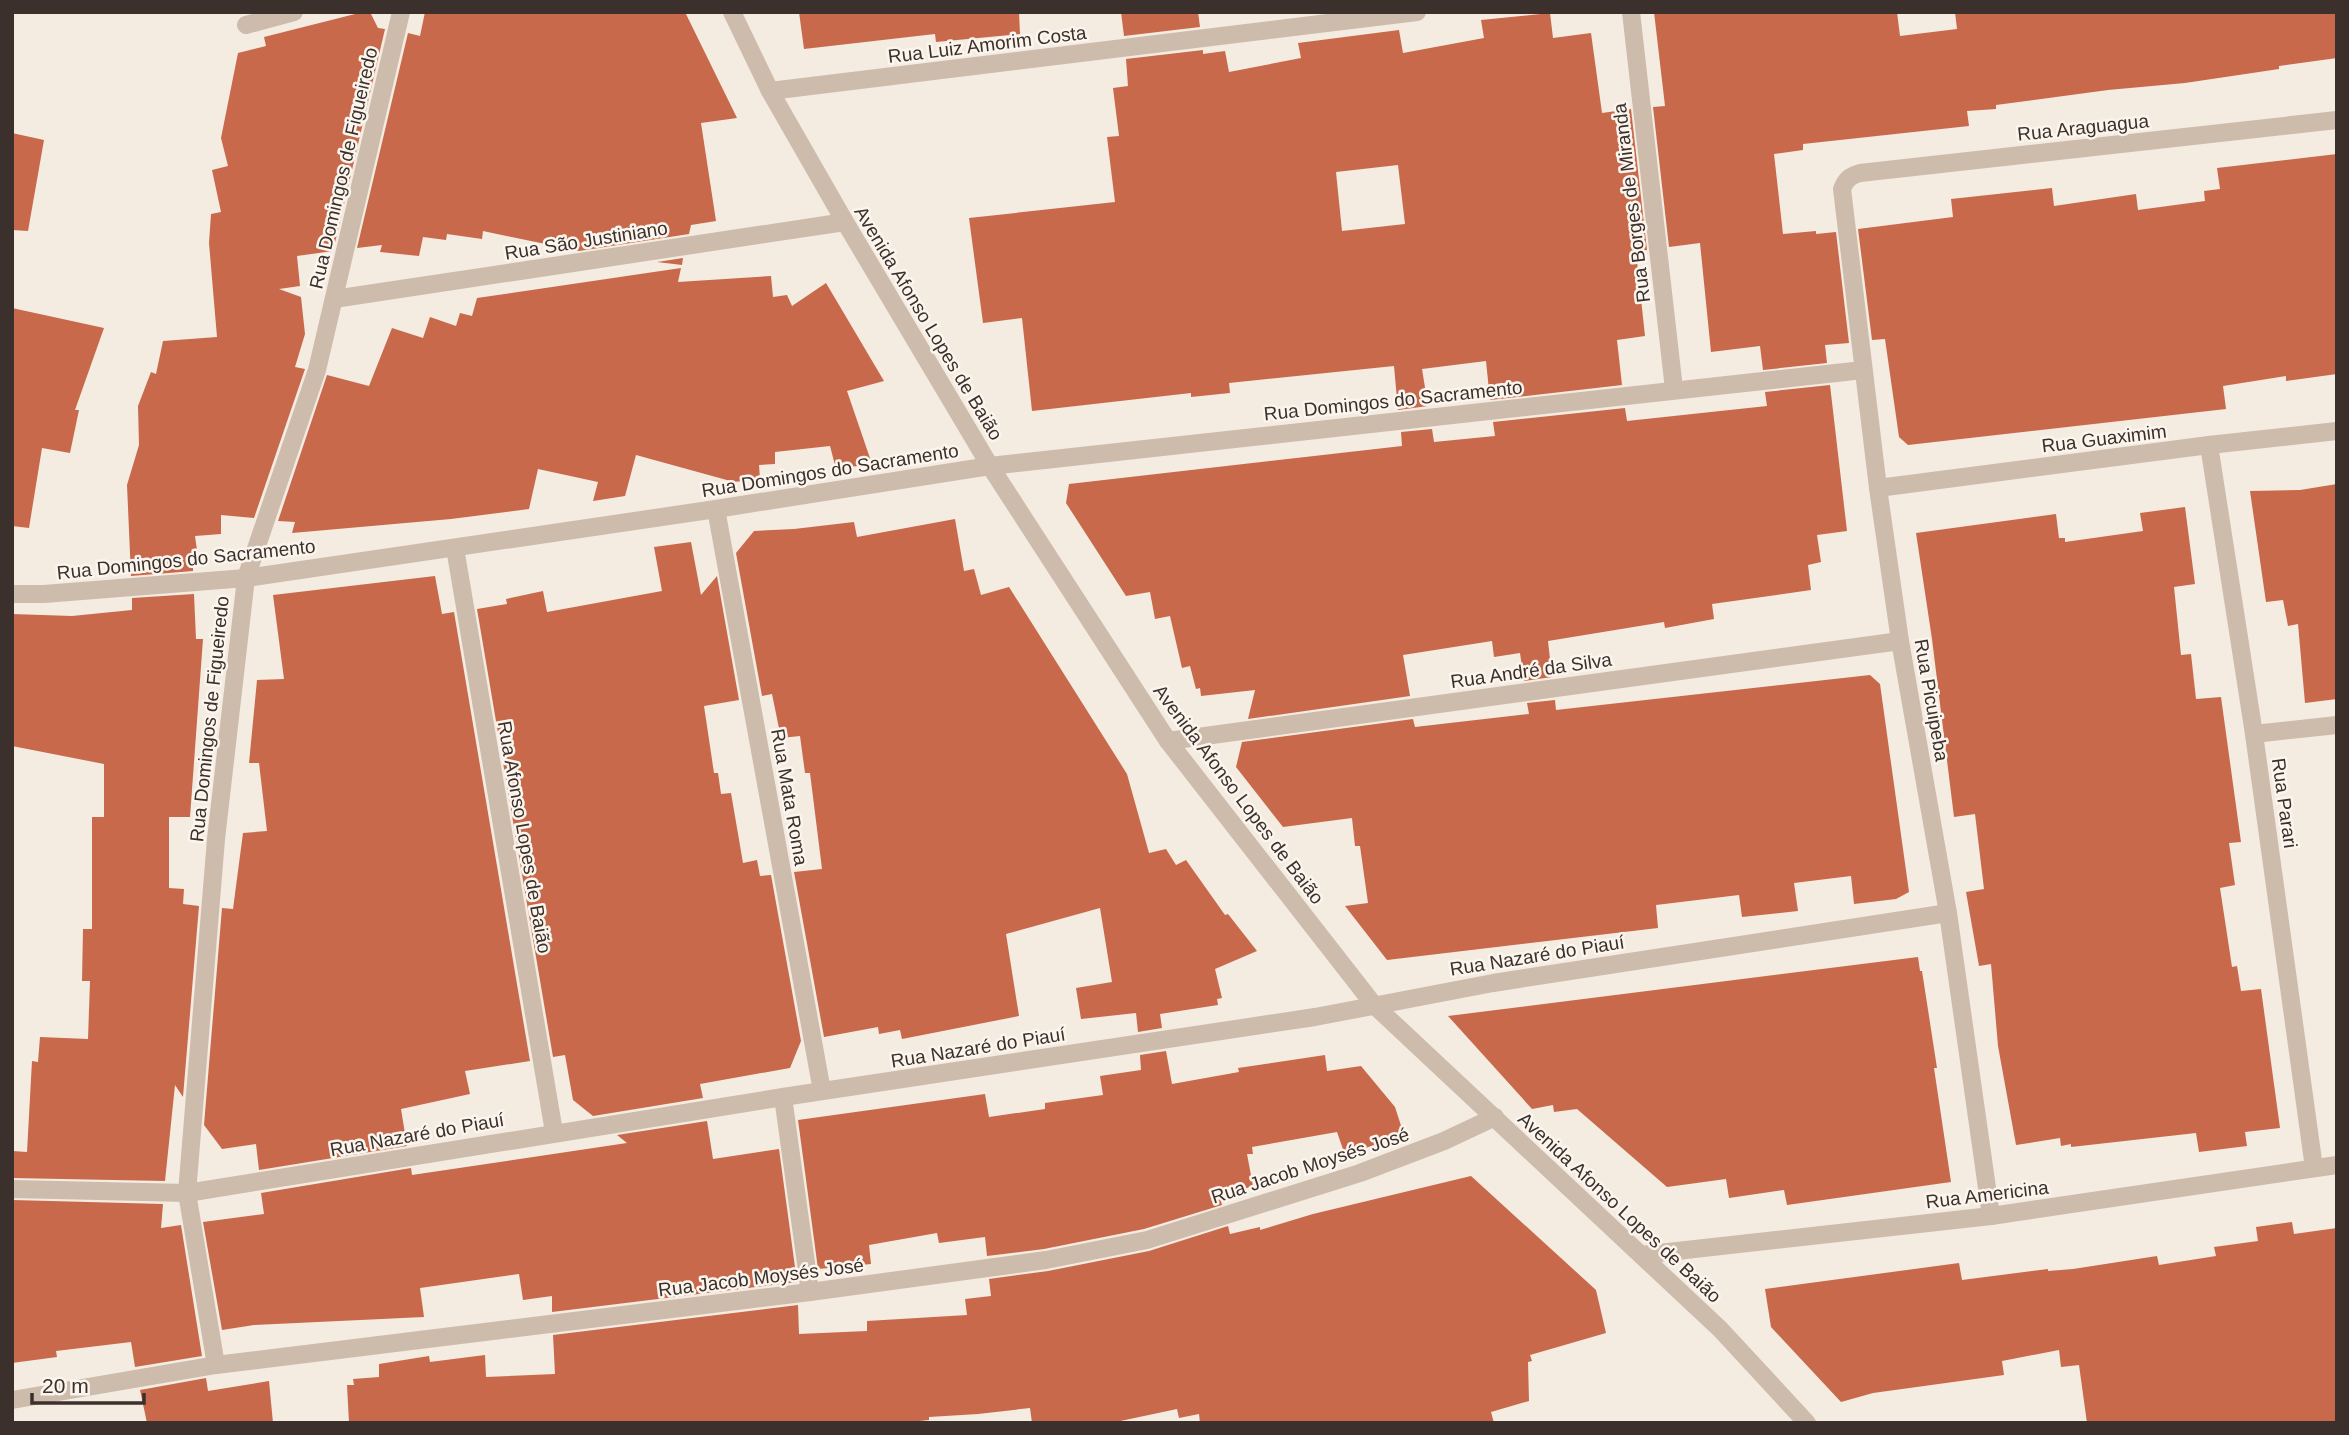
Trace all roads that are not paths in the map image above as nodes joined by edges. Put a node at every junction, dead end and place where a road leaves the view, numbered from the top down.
1 (294, 12) edge
2 (401, 12) edge
3 (732, 12) edge
4 (1418, 12) edge
5 (1631, 12) edge
6 (246, 25) dead end
7 (770, 91) junction
8 (2337, 120) edge
9 (1842, 189) joint
10 (845, 222) junction
11 (334, 299) junction
12 (1863, 370) junction
13 (1674, 389) junction
14 (2337, 431) edge
15 (2209, 445) junction
16 (990, 466) junction
17 (1878, 488) junction
18 (716, 509) junction
19 (455, 548) junction
20 (246, 578) junction
21 (12, 594) edge
22 (1900, 641) junction
23 (2337, 725) edge
24 (2254, 734) junction
25 (1168, 741) junction
26 (1948, 913) junction
27 (1374, 1005) junction
28 (822, 1091) junction
29 (783, 1097) junction
30 (1495, 1117) junction
31 (554, 1132) junction
32 (2337, 1165) edge
33 (2314, 1168) junction
34 (12, 1189) edge
35 (187, 1193) junction
36 (1991, 1216) junction
37 (1641, 1255) junction
38 (810, 1292) junction
39 (216, 1365) junction
40 (12, 1400) edge
41 (1807, 1423) edge

1 - 6 street
2 - 11 street, Rua Domingos de Figueiredo
3 - 7 street, Avenida Afonso Lopes de Baião
4 - 7 street, Rua Luiz Amorim Costa
5 - 13 street, Rua Borges de Miranda
7 - 10 street, Avenida Afonso Lopes de Baião
8 - 9 street, Rua Araguagua
9 - 12 street, Rua Picuipeba
10 - 11 street, Rua São Justiniano
10 - 16 street, Avenida Afonso Lopes de Baião
11 - 20 street, Rua Domingos de Figueiredo
12 - 13 street, Rua Domingos do Sacramento
12 - 17 street, Rua Picuipeba
13 - 16 street, Rua Domingos do Sacramento
14 - 15 street, Rua Guaximim
15 - 17 street, Rua Guaximim
15 - 24 street, Rua Parari
16 - 18 street, Rua Domingos do Sacramento
16 - 25 street, Avenida Afonso Lopes de Baião
17 - 22 street, Rua Picuipeba
18 - 19 street, Rua Domingos do Sacramento
18 - 28 street, Rua Mata Roma
19 - 20 street, Rua Domingos do Sacramento
19 - 31 street, Rua Afonso Lopes de Baião
20 - 21 street, Rua Domingos do Sacramento
20 - 35 street, Rua Domingos de Figueiredo
22 - 25 street, Rua André da Silva
22 - 26 street, Rua Picuipeba
23 - 24 street
24 - 33 street, Rua Parari
25 - 27 street, Avenida Afonso Lopes de Baião
26 - 27 street, Rua Nazaré do Piauí
26 - 36 street, Rua Picuipeba
27 - 28 street, Rua Nazaré do Piauí
27 - 30 street, Avenida Afonso Lopes de Baião
28 - 29 street, Rua Nazaré do Piauí
29 - 31 street, Rua Nazaré do Piauí
29 - 38 street
30 - 37 street, Avenida Afonso Lopes de Baião
30 - 38 street, Rua Jacob Moysés José
31 - 35 street, Rua Nazaré do Piauí
32 - 33 street, Rua Americina
33 - 36 street, Rua Americina
34 - 35 street, Rua Nazaré do Piauí
35 - 39 street, Rua Domingos de Figueiredo
36 - 37 street, Rua Americina
37 - 41 street, Avenida Afonso Lopes de Baião
38 - 39 street, Rua Jacob Moysés José
39 - 40 street, Rua Jacob Moysés José

